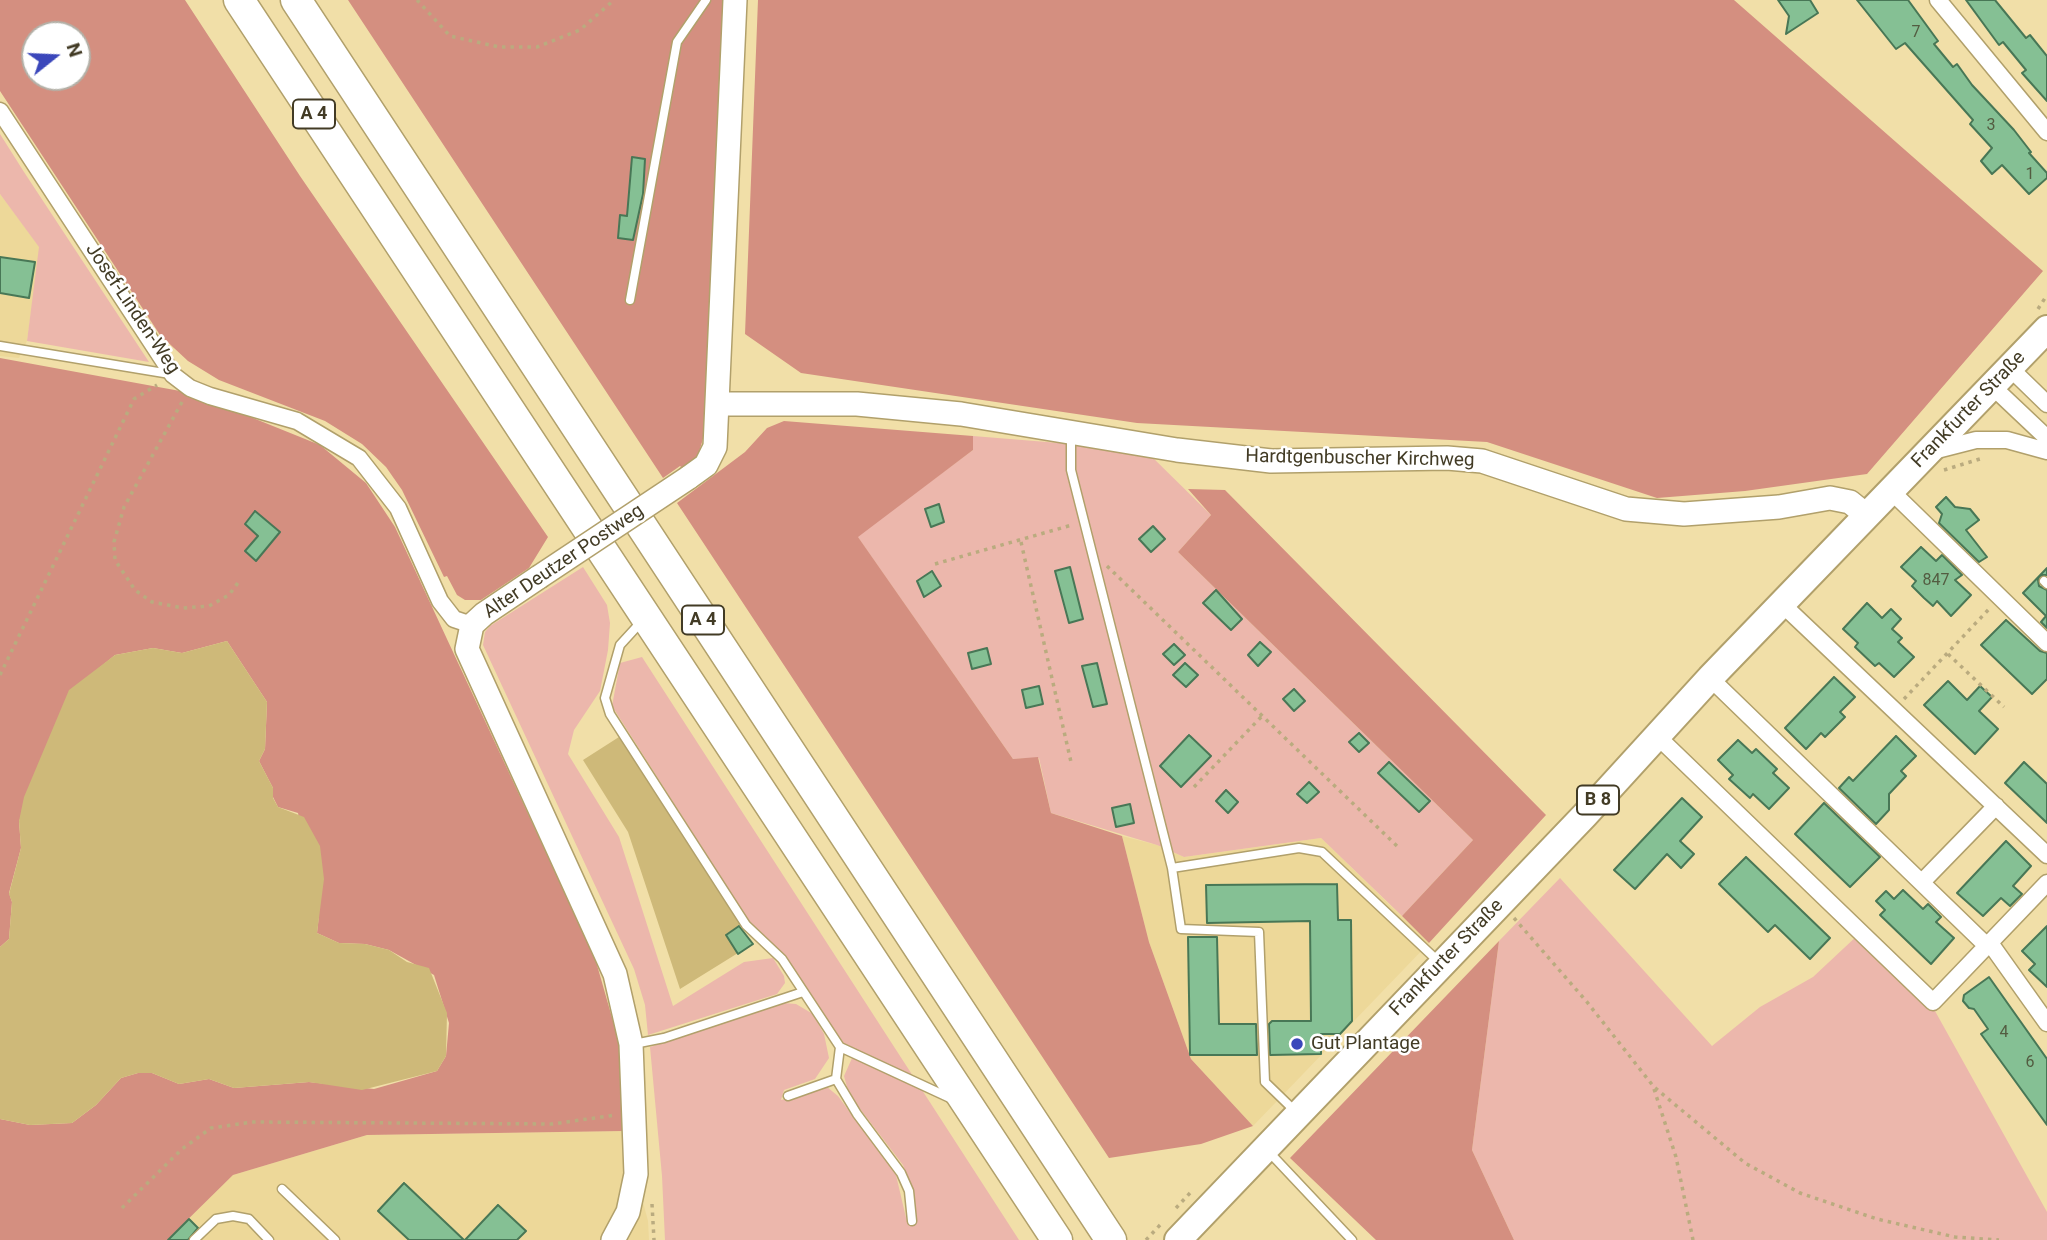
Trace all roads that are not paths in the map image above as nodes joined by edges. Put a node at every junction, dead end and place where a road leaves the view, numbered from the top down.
1 (239, 0) edge
2 (296, 0) edge
3 (706, 0) edge
4 (735, 0) edge
5 (1938, 0) edge
6 (0, 111) edge
7 (2047, 132) edge
8 (630, 300) dead end
9 (2047, 329) edge
10 (0, 346) edge
11 (173, 375) junction
12 (2002, 378) junction
13 (718, 404) junction
14 (2047, 404) edge
15 (1071, 431) junction
16 (2047, 438) edge
17 (2047, 451) edge
18 (1930, 452) junction
19 (1890, 490) junction
20 (1866, 515) junction
21 (1783, 604) junction
22 (646, 617) junction
23 (472, 625) junction
24 (2047, 643) edge
25 (1710, 678) junction
26 (1657, 736) junction
27 (1996, 806) junction
28 (2047, 855) edge
29 (1172, 868) junction
30 (1922, 883) junction
31 (2047, 883) edge
32 (1989, 944) junction
33 (1441, 964) junction
34 (803, 992) junction
35 (2047, 1023) edge
36 (631, 1044) junction
37 (841, 1047) junction
38 (836, 1079) junction
39 (788, 1096) dead end
40 (969, 1107) junction
41 (1297, 1113) junction
42 (1265, 1147) junction
43 (282, 1189) dead end
44 (912, 1221) dead end
45 (1181, 1237) edge
46 (194, 1240) edge
47 (269, 1240) edge
48 (335, 1240) edge
49 (613, 1240) edge
50 (1056, 1240) edge
51 (1111, 1240) edge
52 (1352, 1240) edge

1 - 22 highway, A 4
2 - 51 highway, A 4
3 - 8 lane
4 - 13 street, Alter Deutzer Postweg
5 - 7 street
6 - 11 street, Josef-Linden-Weg
9 - 12 main road, Frankfurter Straße / B 8
10 - 11 lane
11 - 23 street, Josef-Linden-Weg
12 - 14 street
12 - 16 street
12 - 18 main road, Frankfurter Straße / B 8
13 - 15 street, Hardtgenbuscher Kirchweg
13 - 23 street, Alter Deutzer Postweg, bridge
15 - 20 street, Hardtgenbuscher Kirchweg
15 - 29 lane
17 - 18 street
18 - 19 main road, Frankfurter Straße / B 8
19 - 20 main road, Frankfurter Straße / B 8
19 - 24 street
20 - 21 main road, Frankfurter Straße / B 8
21 - 25 main road, Frankfurter Straße / B 8
21 - 27 street
22 - 34 lane
22 - 40 highway, A 4
23 - 36 street, Alter Deutzer Postweg
25 - 26 main road, Frankfurter Straße / B 8
25 - 30 street
26 - 32 street
26 - 33 main road, Frankfurter Straße / B 8
27 - 28 street
27 - 30 street
29 - 33 lane
29 - 41 lane
30 - 32 street
31 - 32 street
32 - 35 street
33 - 41 main road, Frankfurter Straße / B 8
34 - 36 lane
34 - 37 lane
36 - 49 street, Alter Deutzer Postweg
37 - 38 lane
37 - 40 lane
38 - 39 lane
38 - 44 lane
40 - 50 highway, A 4
41 - 42 main road, Frankfurter Straße / B 8
42 - 45 main road, Frankfurter Straße / B 8
42 - 52 lane
43 - 48 lane
46 - 47 lane

